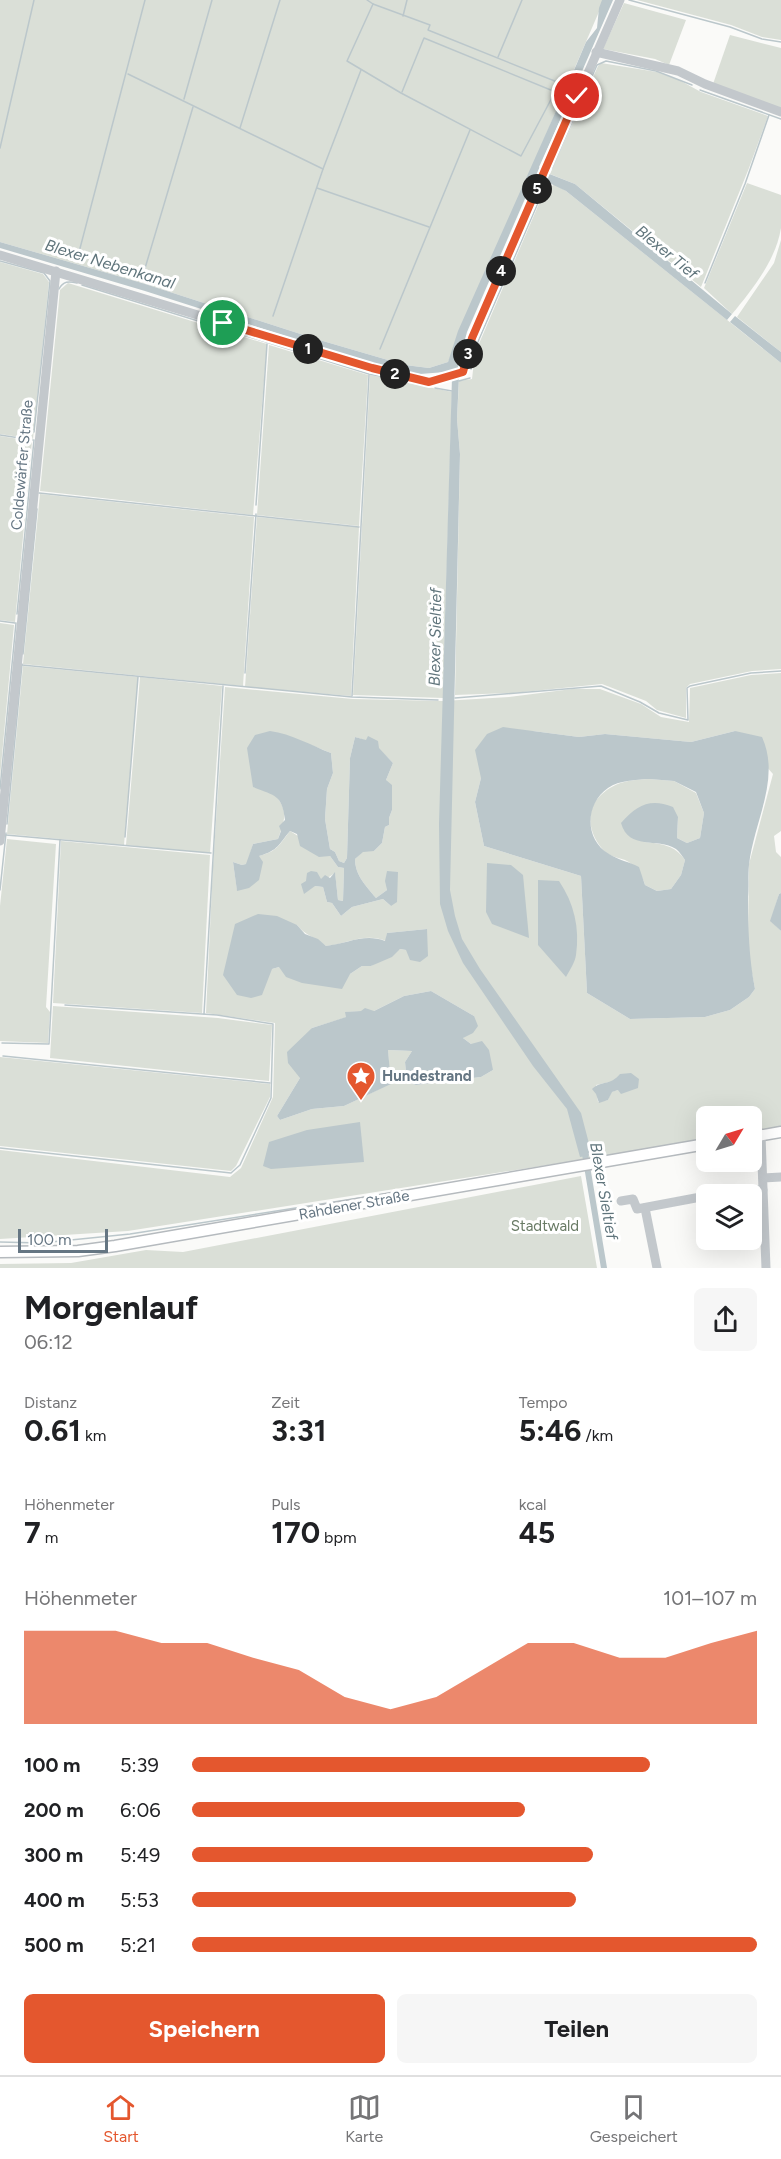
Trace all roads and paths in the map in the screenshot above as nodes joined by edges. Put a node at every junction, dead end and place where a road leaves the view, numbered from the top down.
1 (620, 0) edge
2 (596, 52) junction
3 (781, 112) edge
4 (0, 255) edge
5 (56, 271) junction
6 (0, 841) edge
7 (781, 1132) edge
8 (762, 1135) edge
9 (696, 1146) edge
10 (762, 1172) edge
11 (763, 1178) junction
12 (781, 1178) edge
13 (763, 1190) joint
14 (696, 1198) edge
15 (621, 1201) dead end
16 (645, 1208) junction
17 (0, 1252) edge
18 (657, 1268) edge
19 (766, 1268) edge

1 - 2 street
2 - 3 street
2 - 5 street
4 - 5 street
5 - 6 street, Coldewärfer Straße
7 - 8 main road
9 - 17 main road, Rahdener Straße
10 - 11 street
11 - 12 street
11 - 13 street
13 - 19 street
14 - 16 street
15 - 16 street
16 - 18 street

